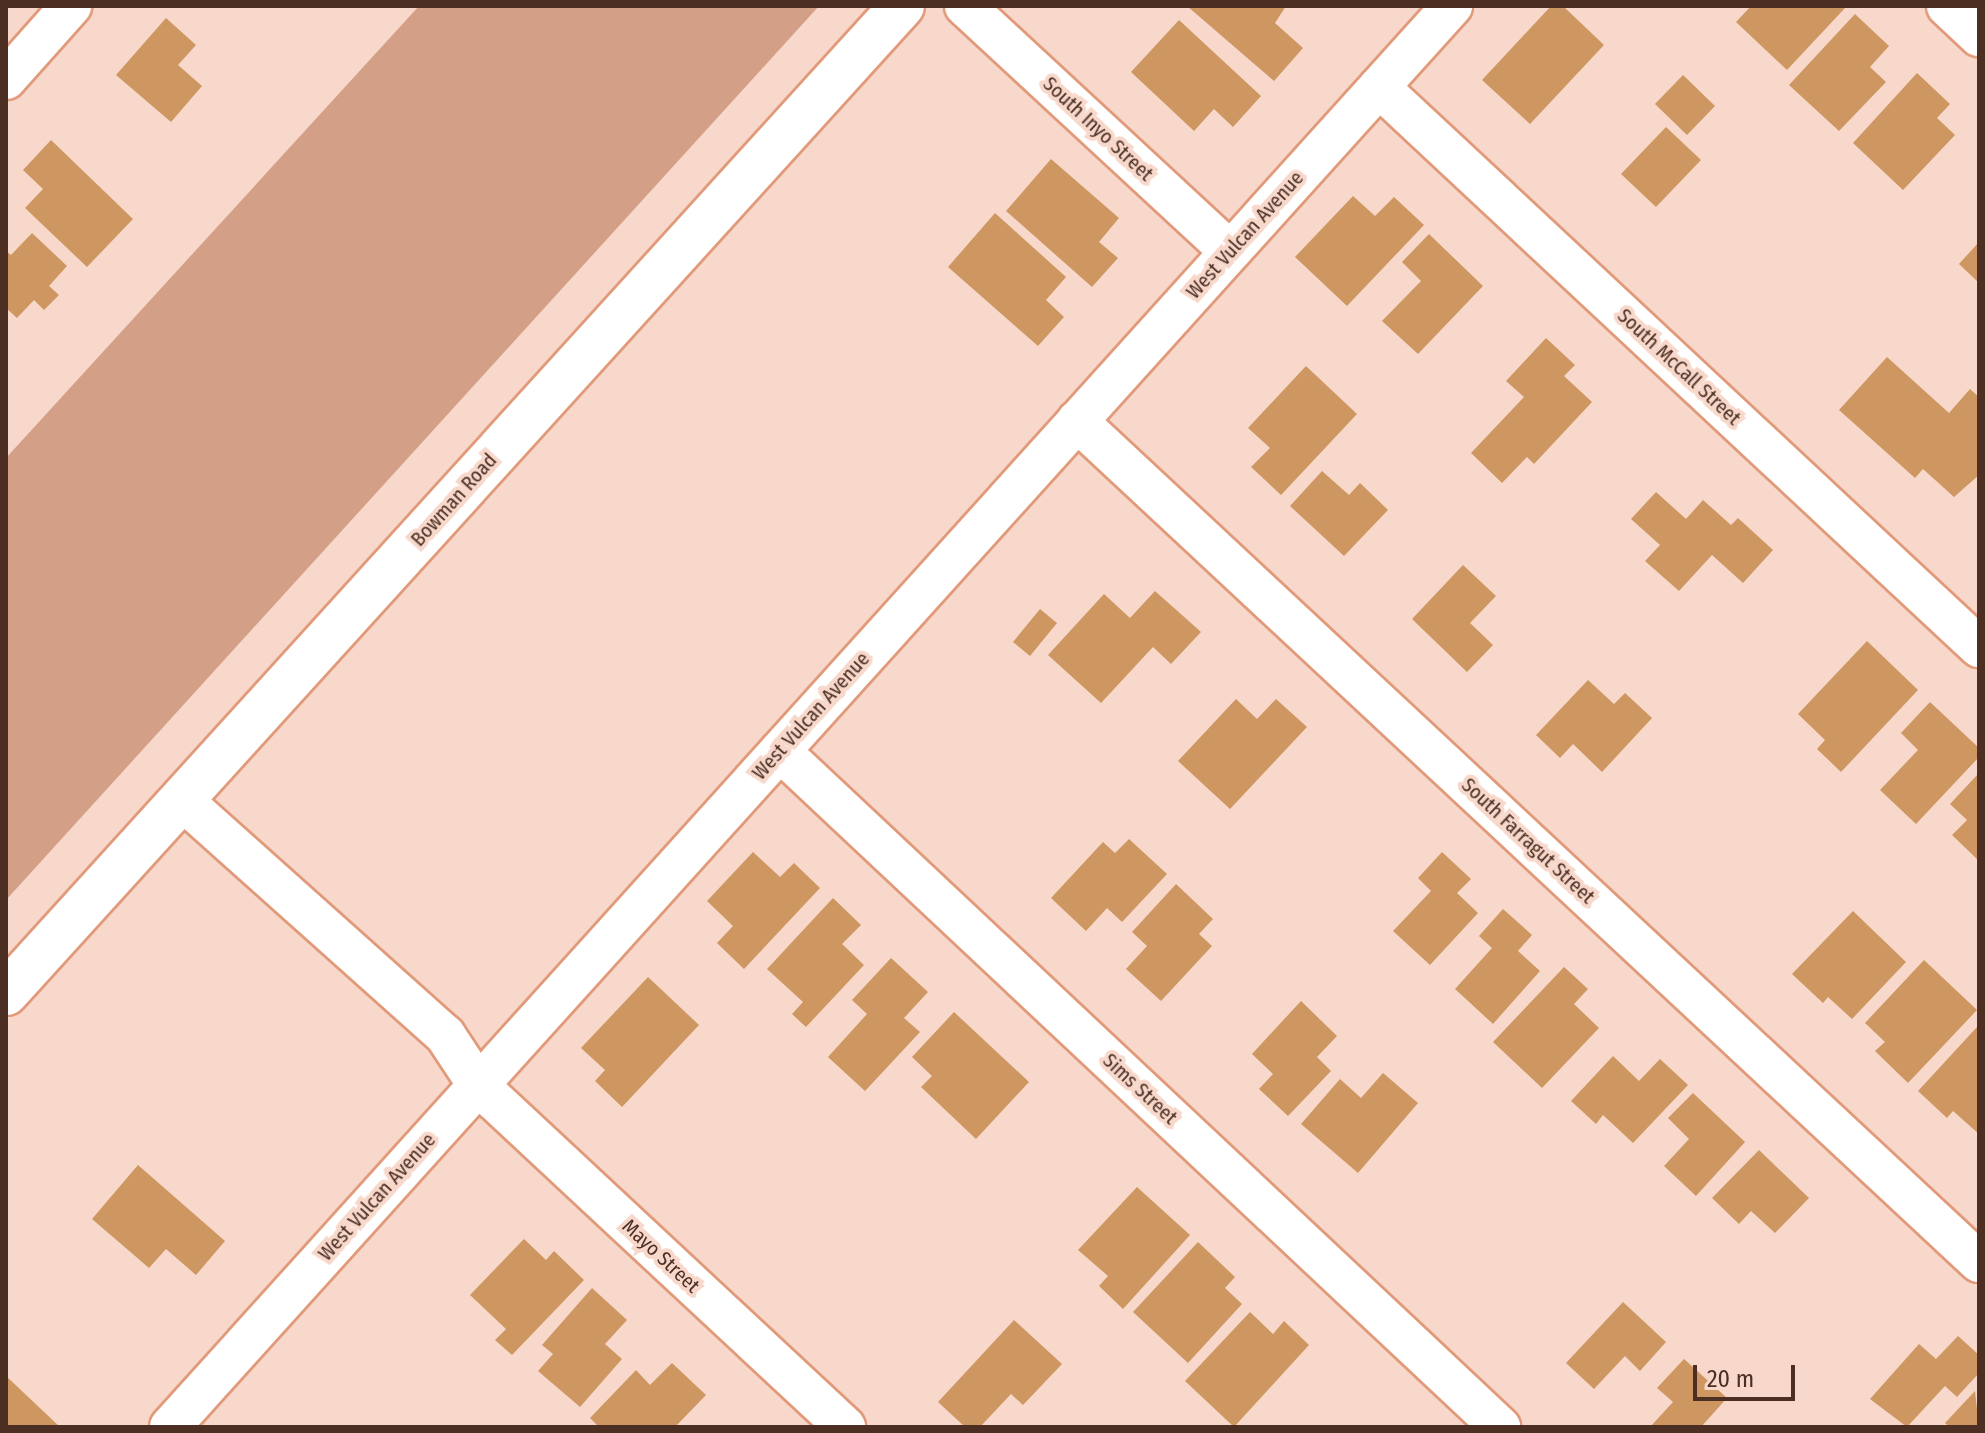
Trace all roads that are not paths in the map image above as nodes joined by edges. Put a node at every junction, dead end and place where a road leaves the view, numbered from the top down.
1 (71, 6) edge
2 (902, 6) edge
3 (965, 6) edge
4 (1452, 6) edge
5 (1947, 6) edge
6 (1979, 36) edge
7 (6, 79) edge
8 (1379, 87) junction
9 (1230, 251) junction
10 (1077, 421) junction
11 (1979, 647) edge
12 (780, 751) junction
13 (182, 800) junction
14 (6, 993) edge
15 (478, 1085) junction
16 (1979, 1262) edge
17 (178, 1424) edge
18 (845, 1427) edge
19 (1500, 1427) edge

1 - 7 street
2 - 13 main road, Bowman Road
3 - 9 street, South Inyo Street
4 - 8 street, West Vulcan Avenue
5 - 6 street
8 - 9 street, West Vulcan Avenue
8 - 11 street, South McCall Street
9 - 10 street, West Vulcan Avenue
10 - 12 street, West Vulcan Avenue
10 - 16 street, South Farragut Street
12 - 15 street, West Vulcan Avenue
12 - 19 street, Sims Street
13 - 14 main road, Bowman Road
13 - 15 street, Mayo Street
15 - 17 street, West Vulcan Avenue
15 - 18 street, Mayo Street

